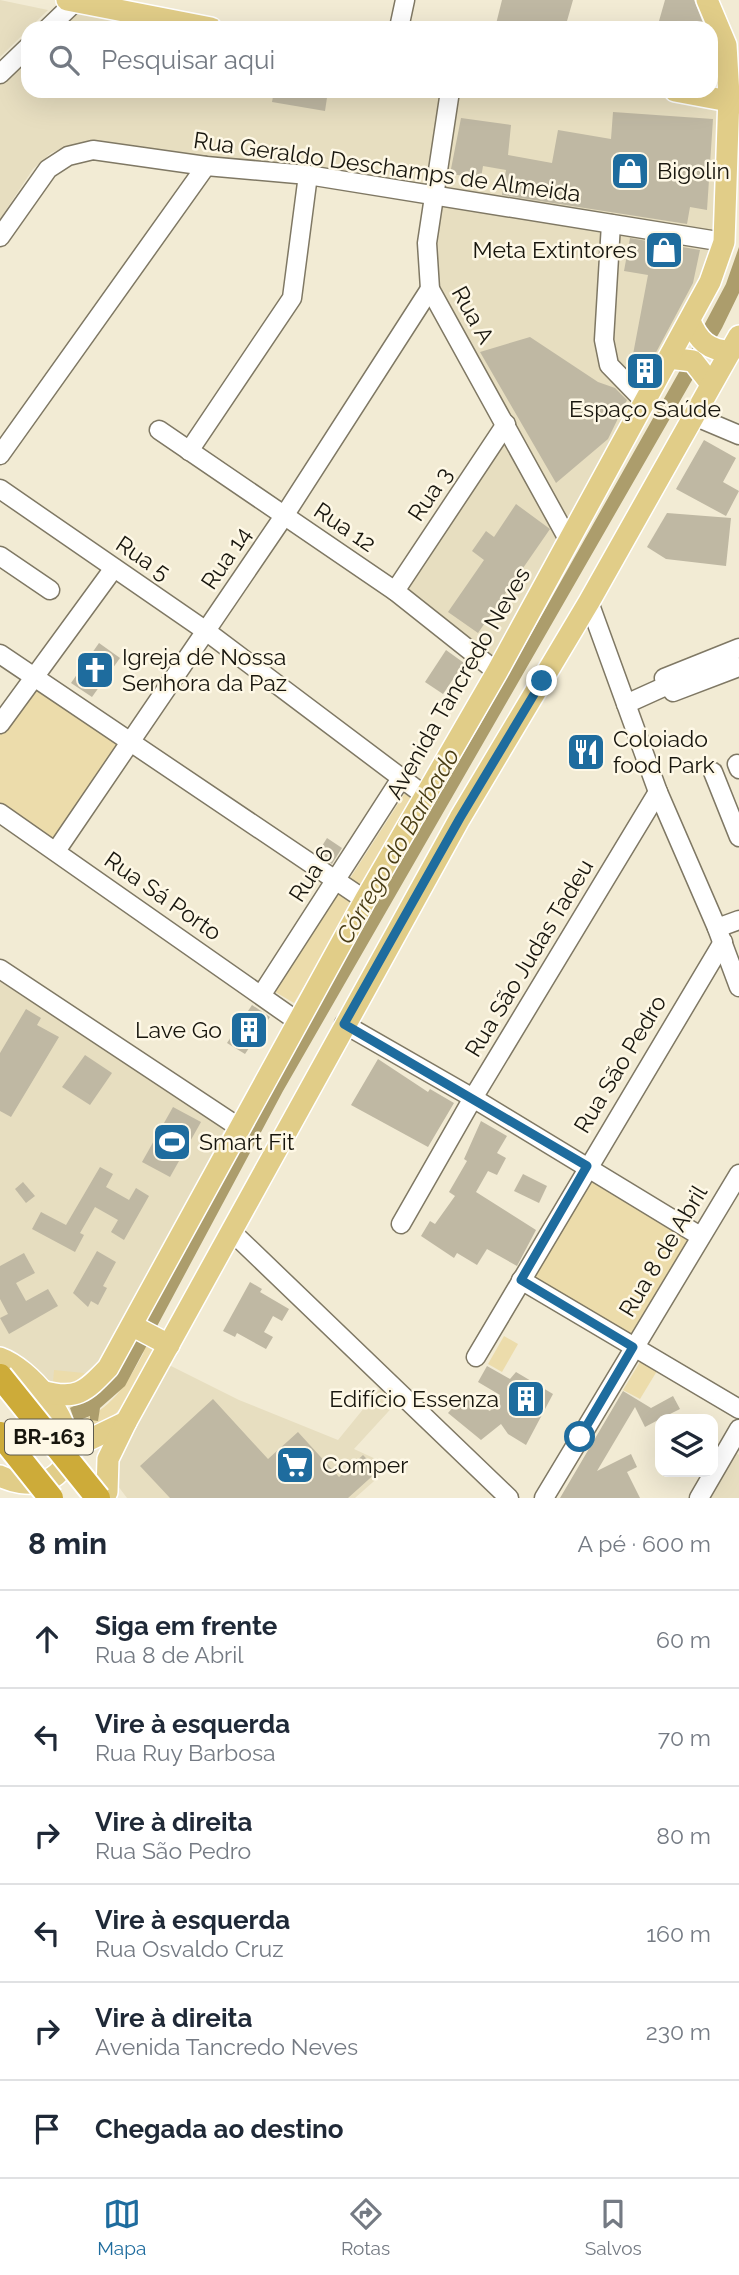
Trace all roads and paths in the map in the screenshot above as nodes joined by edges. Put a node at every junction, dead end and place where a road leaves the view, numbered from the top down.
1 (405, 0) edge
2 (707, 0) edge
3 (71, 1) edge
4 (54, 21) edge
5 (175, 21) edge
6 (400, 21) edge
7 (716, 21) edge
8 (718, 26) edge
9 (21, 54) edge
10 (0, 74) edge
11 (729, 96) edge
12 (449, 98) edge
13 (206, 166) junction
14 (308, 175) junction
15 (433, 194) junction
16 (611, 223) junction
17 (0, 237) edge
18 (724, 242) junction
19 (430, 289) junction
20 (694, 330) junction
21 (729, 346) edge
22 (669, 358) junction
23 (703, 372) junction
24 (645, 402) junction
25 (694, 416) junction
26 (506, 424) junction
27 (159, 430) dead end
28 (739, 435) edge
29 (189, 451) junction
30 (0, 455) edge
31 (0, 489) edge
32 (284, 516) junction
33 (569, 541) junction
34 (0, 556) edge
35 (114, 568) junction
36 (50, 590) dead end
37 (395, 591) junction
38 (589, 602) junction
39 (206, 631) junction
40 (739, 648) edge
41 (0, 654) edge
42 (739, 667) edge
43 (497, 672) junction
44 (32, 676) junction
45 (668, 685) junction
46 (626, 705) junction
47 (0, 724) edge
48 (128, 742) junction
49 (713, 772) dead end
50 (400, 780) junction
51 (658, 792) junction
52 (731, 793) edge
53 (424, 795) junction
54 (0, 813) edge
55 (739, 837) edge
56 (56, 851) junction
57 (336, 880) junction
58 (365, 900) junction
59 (739, 920) edge
60 (720, 935) junction
61 (0, 969) edge
62 (739, 986) edge
63 (262, 994) junction
64 (297, 1021) junction
65 (344, 1024) junction
66 (473, 1098) junction
67 (240, 1128) junction
68 (587, 1166) junction
69 (739, 1174) edge
70 (401, 1224) dead end
71 (231, 1231) junction
72 (700, 1236) junction
73 (521, 1280) junction
74 (136, 1327) junction
75 (166, 1343) junction
76 (633, 1347) junction
77 (476, 1357) dead end
78 (1, 1362) edge
79 (47, 1398) junction
80 (739, 1409) edge
81 (125, 1422) junction
82 (739, 1429) edge
83 (0, 1434) edge
84 (67, 1443) junction
85 (9, 1480) edge
86 (106, 1496) edge
87 (34, 1498) edge
88 (51, 1498) edge
89 (509, 1498) edge
90 (544, 1498) edge
91 (699, 1498) edge

1 - 6 street
2 - 7 main road, Avenida Tancredo Neves
3 - 4 street
3 - 5 main road
8 - 11 main road, Avenida Tancredo Neves
9 - 10 street
11 - 18 main road, Avenida Tancredo Neves
12 - 15 street, Rua A
13 - 14 street, Rua Geraldo Deschamps de Almeida
13 - 17 street, Rua Geraldo Deschamps de Almeida
13 - 30 street
14 - 15 street, Rua Geraldo Deschamps de Almeida
14 - 29 street
15 - 16 street, Rua Geraldo Deschamps de Almeida
15 - 19 street, Rua A
16 - 18 street, Rua Geraldo Deschamps de Almeida
16 - 24 street
18 - 20 main road, Avenida Tancredo Neves
19 - 26 street, Rua A
19 - 32 street, Rua 14
20 - 21 main road
20 - 22 main road, Avenida Tancredo Neves
21 - 23 main road
22 - 23 main road
22 - 24 main road, Avenida Tancredo Neves
23 - 25 main road
24 - 33 main road, Avenida Tancredo Neves
25 - 28 street
25 - 38 main road
26 - 33 street, Rua A
26 - 37 street, Rua 3
27 - 29 street, Rua 12
29 - 32 street, Rua 12
31 - 35 street, Rua 5
32 - 37 street, Rua 12
32 - 39 street, Rua 14
33 - 43 main road, Avenida Tancredo Neves
34 - 36 street
35 - 39 street, Rua 5
35 - 44 street
37 - 43 street, Rua 12
38 - 46 street
38 - 65 main road
39 - 48 street, Rua 14
39 - 50 street, Rua 5
40 - 45 street
41 - 44 street
42 - 45 street
43 - 53 main road, Avenida Tancredo Neves
44 - 47 street
44 - 48 street
45 - 46 street
46 - 51 street
48 - 56 street, Rua 14
48 - 57 street
49 - 52 street
50 - 53 street, Rua 5
50 - 57 street, Rua 6
51 - 60 street
51 - 66 street, Rua São Judas Tadeu
52 - 55 street
53 - 58 main road, Avenida Tancredo Neves
54 - 56 street, Rua Sá Porto
56 - 63 street, Rua Sá Porto
57 - 58 street
57 - 63 street, Rua 6
58 - 64 main road, Avenida Tancredo Neves
59 - 60 street
60 - 62 street
60 - 68 street, Rua São Pedro
61 - 67 street
63 - 64 street, Rua Sá Porto
64 - 67 main road, Avenida Tancredo Neves
65 - 66 street
65 - 71 main road
66 - 68 street
66 - 70 street, Rua São Judas Tadeu
67 - 74 main road, Avenida Tancredo Neves
68 - 72 street
68 - 73 street, Rua São Pedro
69 - 72 street, Rua 8 de Abril
71 - 75 main road
71 - 89 street
72 - 76 street, Rua 8 de Abril
73 - 76 street
73 - 77 street, Rua São Pedro
74 - 75 main road
74 - 79 main road, Avenida Tancredo Neves
75 - 81 main road
76 - 80 street
76 - 90 street, Rua 8 de Abril
78 - 79 main road
78 - 86 highway, BR-163, bridge
79 - 84 main road
81 - 84 main road
81 - 86 main road
82 - 91 street
83 - 88 highway, BR-163, bridge
84 - 85 main road
84 - 86 main road
85 - 87 main road

